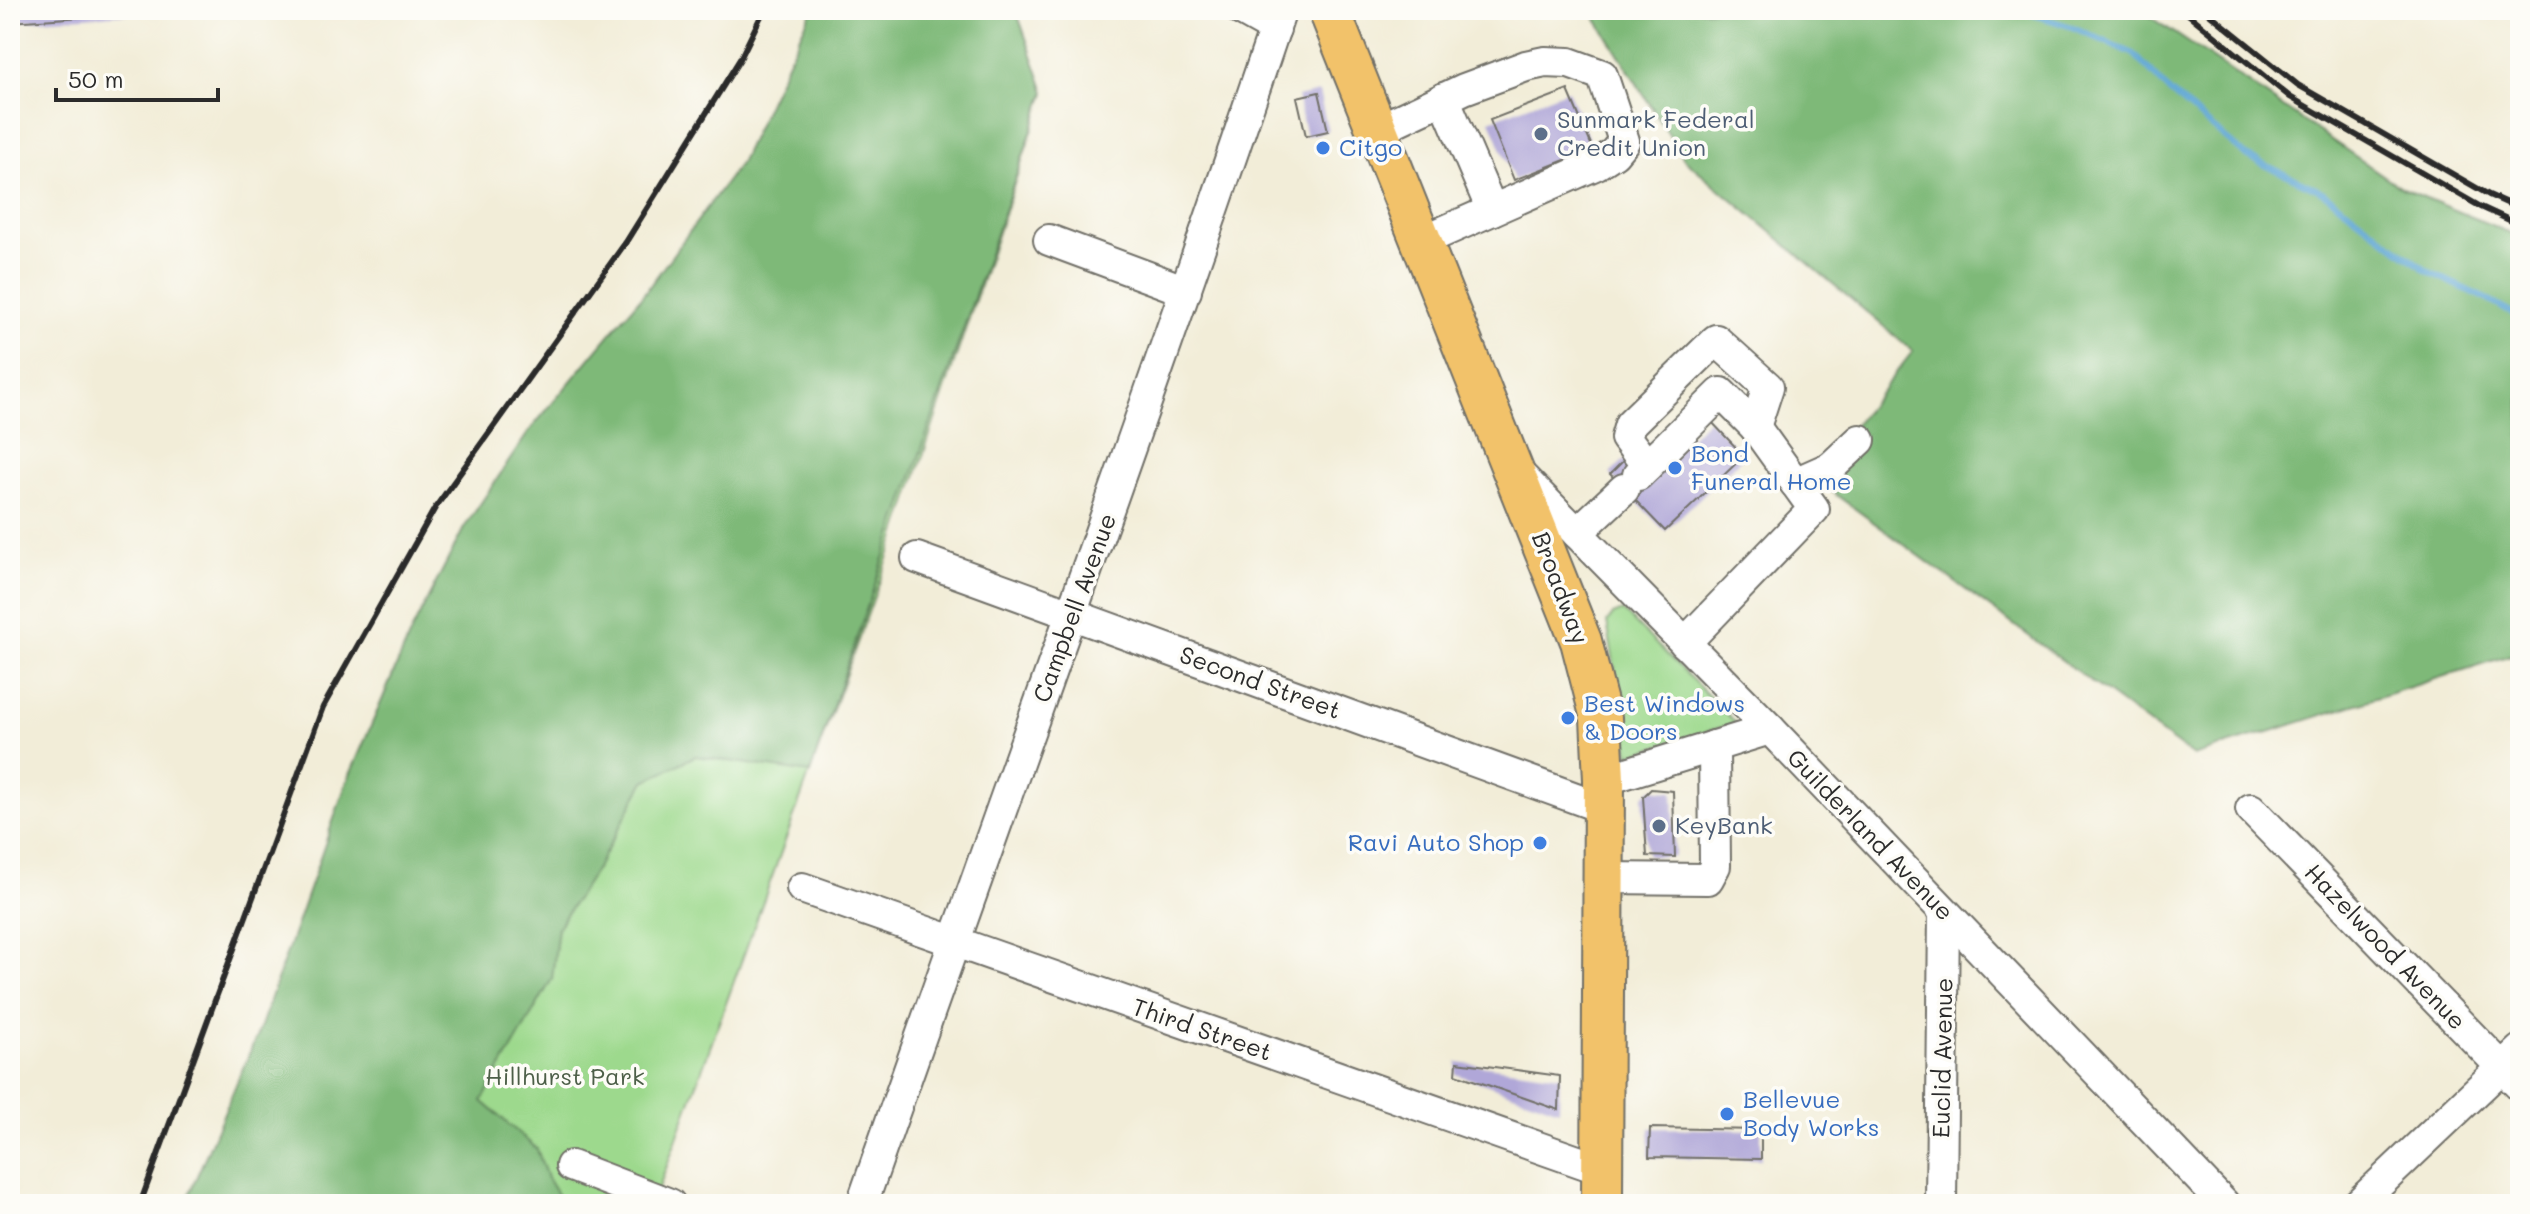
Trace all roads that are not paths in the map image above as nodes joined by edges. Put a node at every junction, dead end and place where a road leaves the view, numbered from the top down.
1 (1241, 10) edge
2 (1329, 10) edge
3 (1278, 20) edge
4 (1444, 98) junction
5 (1377, 130) junction
6 (1492, 210) junction
7 (1049, 240) dead end
8 (1422, 241) junction
9 (1186, 291) junction
10 (1693, 362) junction
11 (1721, 393) junction
12 (1755, 427) junction
13 (1860, 440) dead end
14 (1514, 469) junction
15 (1637, 477) junction
16 (1795, 483) junction
17 (1577, 533) junction
18 (917, 558) dead end
19 (1073, 615) junction
20 (1685, 643) junction
21 (1770, 729) junction
22 (1714, 746) junction
23 (1603, 794) junction
24 (2251, 809) dead end
25 (1603, 878) junction
26 (802, 888) dead end
27 (1944, 912) junction
28 (954, 942) junction
29 (2514, 1068) edge
30 (571, 1166) dead end
31 (1603, 1187) edge
32 (670, 1204) edge
33 (862, 1204) edge
34 (1941, 1204) edge
35 (2224, 1204) edge
36 (2358, 1204) edge

1 - 3 street
2 - 5 main road, Broadway
3 - 9 street, Campbell Avenue
4 - 5 street
4 - 6 street
4 - 6 street
5 - 8 main road, Broadway
6 - 8 street
7 - 9 street
8 - 14 main road, Broadway
9 - 19 street, Campbell Avenue
10 - 11 street
10 - 12 street
10 - 15 street
11 - 12 street
11 - 15 street
12 - 16 street
13 - 16 street
14 - 17 street, Guilderland Avenue
14 - 23 main road, Broadway
15 - 17 street
16 - 20 street
17 - 20 street, Guilderland Avenue
18 - 19 street, Second Street
19 - 23 street, Second Street
19 - 28 street, Campbell Avenue
20 - 21 street, Guilderland Avenue
21 - 22 street
21 - 27 street, Guilderland Avenue
22 - 23 street
22 - 25 street
23 - 25 main road, Broadway
24 - 29 street, Hazelwood Avenue
25 - 31 main road, Broadway
26 - 28 street, Third Street
27 - 34 street, Euclid Avenue
27 - 35 street, Guilderland Avenue
28 - 31 street, Third Street
28 - 33 street, Campbell Avenue
29 - 36 street
30 - 32 street

